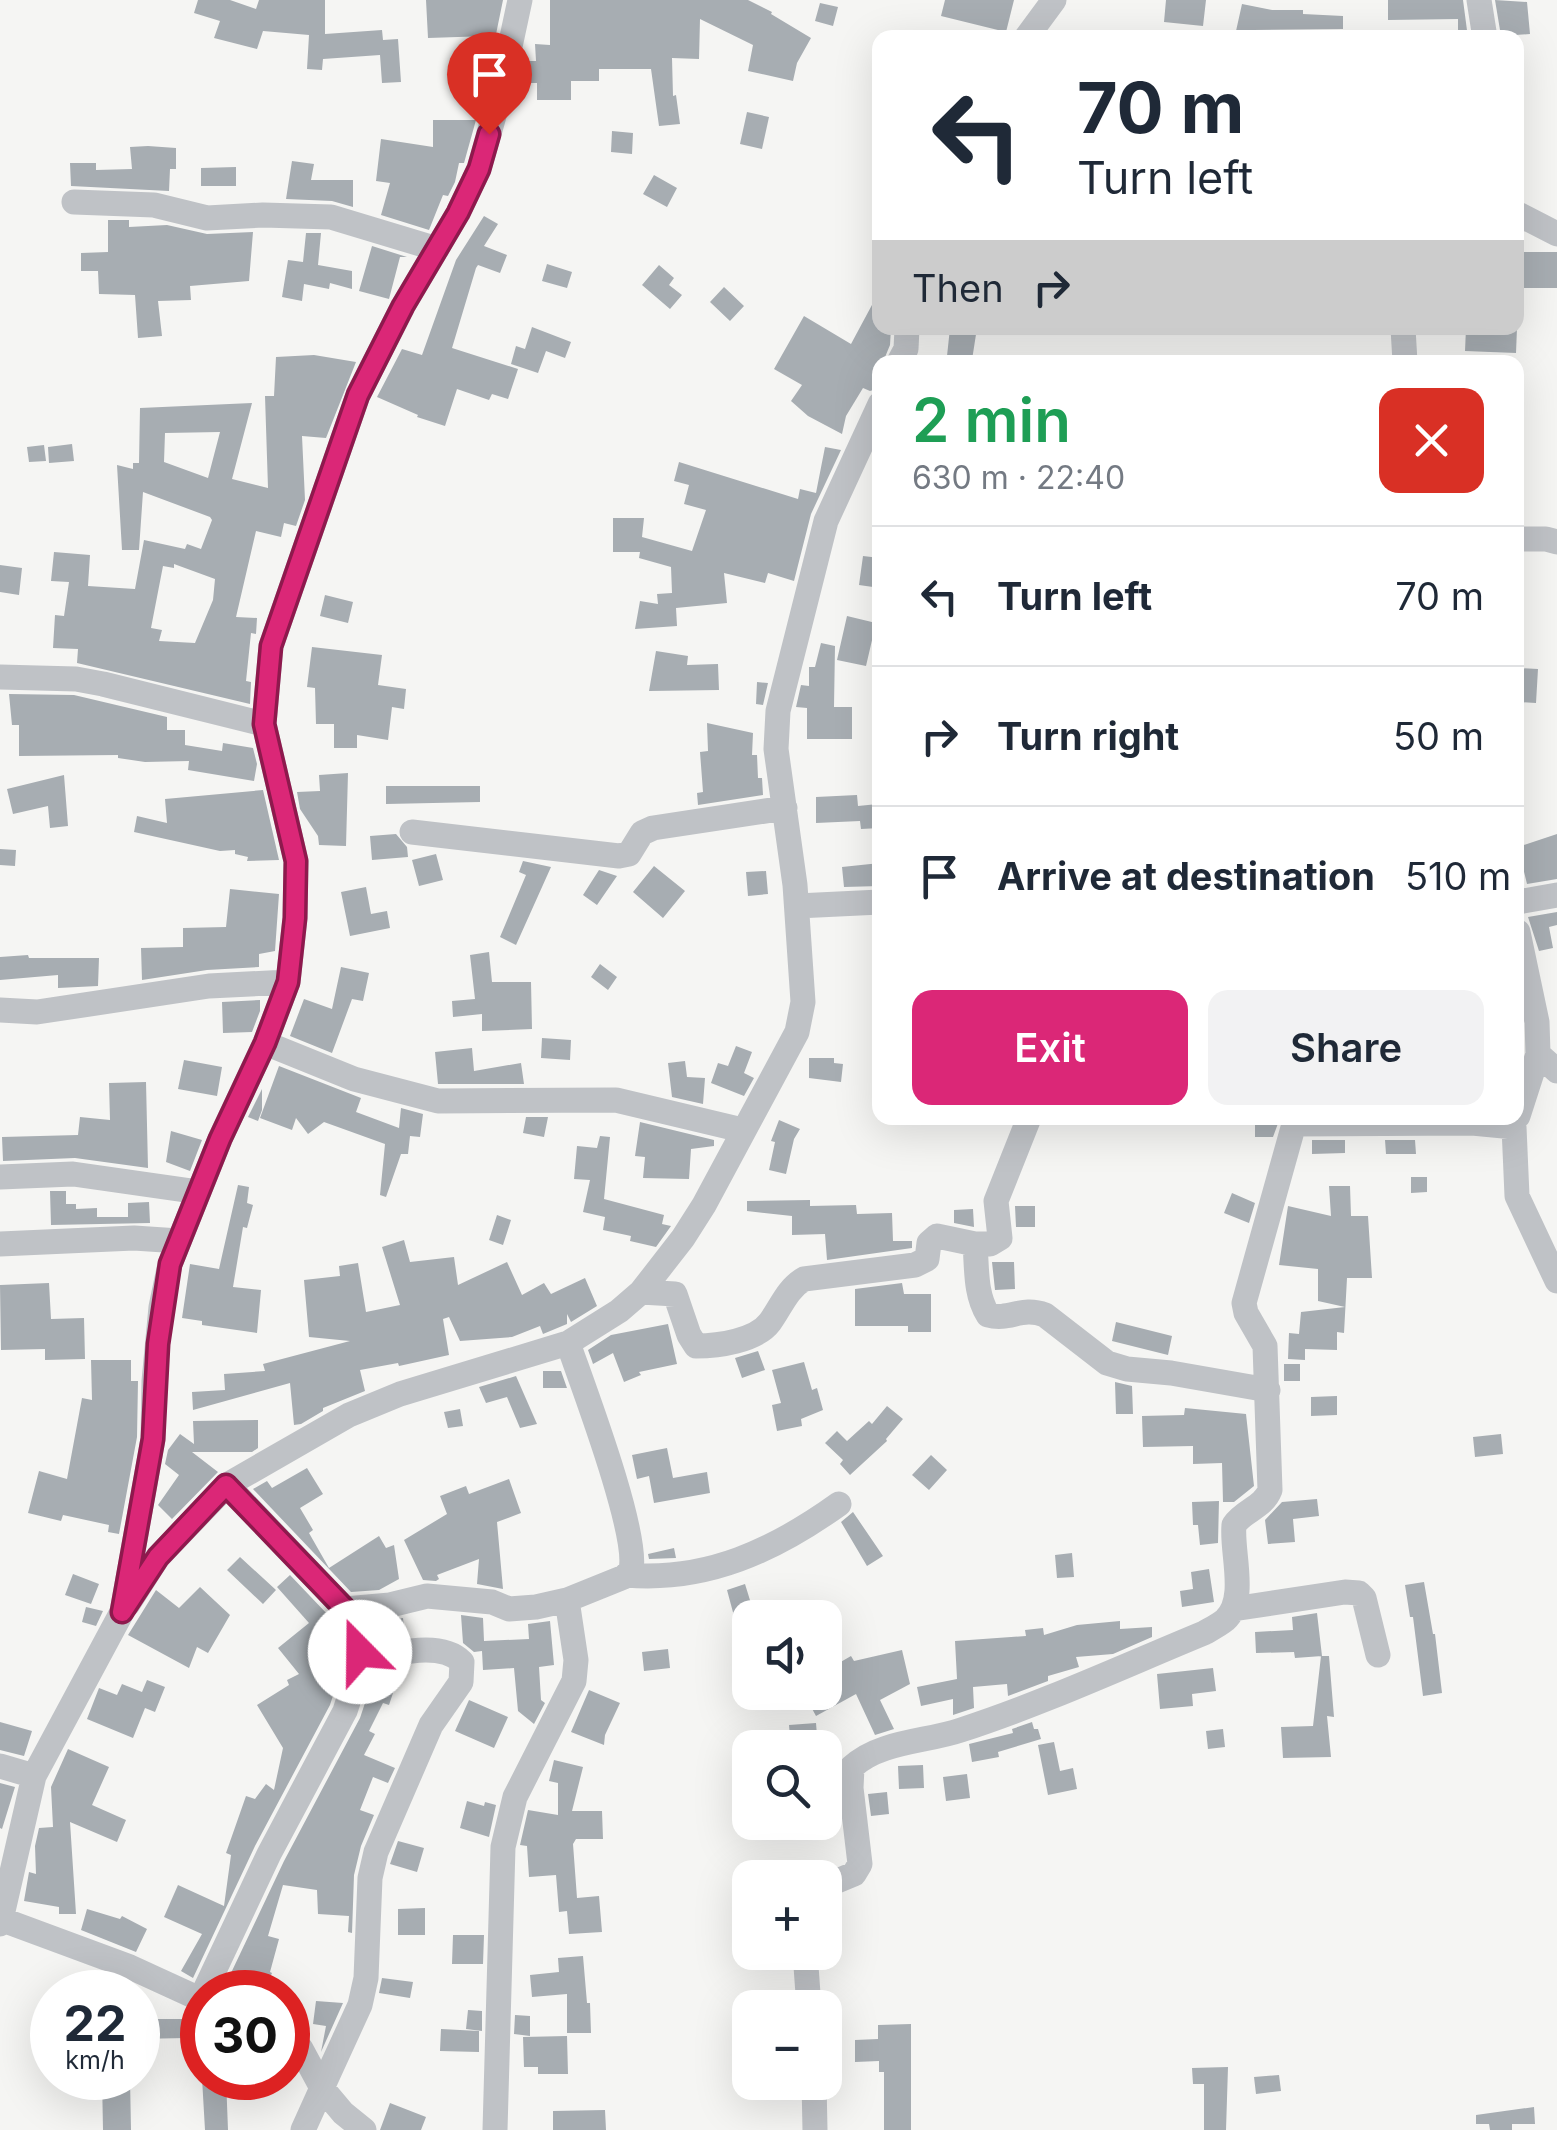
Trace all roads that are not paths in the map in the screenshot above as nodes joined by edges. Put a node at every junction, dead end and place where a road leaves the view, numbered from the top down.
1 (520, 0) edge
2 (1054, 0) edge
3 (1478, 0) edge
4 (1032, 30) edge
5 (1484, 30) edge
6 (74, 202) dead end
7 (1524, 217) edge
8 (1557, 234) edge
9 (437, 249) junction
10 (872, 421) edge
11 (1524, 539) edge
12 (1557, 542) edge
13 (0, 678) edge
14 (264, 724) junction
15 (785, 808) junction
16 (412, 832) dead end
17 (1557, 895) edge
18 (1524, 901) edge
19 (872, 902) edge
20 (797, 906) junction
21 (1524, 960) edge
22 (288, 982) junction
23 (0, 1010) edge
24 (265, 1043) junction
25 (1548, 1062) edge
26 (1524, 1106) edge
27 (1026, 1125) edge
28 (1293, 1125) edge
29 (1516, 1125) edge
30 (742, 1130) junction
31 (0, 1177) edge
32 (199, 1192) junction
33 (179, 1241) junction
34 (0, 1244) edge
35 (975, 1244) junction
36 (1557, 1281) edge
37 (641, 1292) junction
38 (568, 1342) junction
39 (1268, 1390) junction
40 (226, 1485) junction
41 (839, 1504) dead end
42 (626, 1575) junction
43 (566, 1600) junction
44 (345, 1609) junction
45 (1233, 1609) junction
46 (122, 1612) junction
47 (1378, 1655) dead end
48 (361, 1662) junction
49 (0, 1766) edge
50 (34, 1776) junction
51 (6, 1876) edge
52 (842, 1879) edge
53 (1, 1922) edge
54 (215, 1970) edge
55 (180, 1988) edge
56 (310, 2066) edge
57 (322, 2088) junction
58 (815, 2100) edge
59 (303, 2130) edge
60 (364, 2130) edge
61 (495, 2130) edge
62 (816, 2130) edge

1 - 9 street
2 - 4 street
3 - 5 street
6 - 9 street
7 - 8 street
9 - 14 street
10 - 15 street
11 - 12 street
13 - 14 street
14 - 22 street
15 - 16 street
15 - 20 street
17 - 18 street
19 - 20 street
20 - 30 street
21 - 25 street
22 - 23 street
22 - 24 street
24 - 30 street
24 - 32 street
25 - 26 street
27 - 35 street
28 - 39 street
29 - 36 street
30 - 37 street
31 - 32 street
32 - 33 street
33 - 34 street
33 - 46 street
35 - 37 street
35 - 39 street
37 - 38 street
38 - 40 street
38 - 42 street
39 - 45 street
40 - 44 street
40 - 46 street
41 - 42 street
42 - 43 street
43 - 44 street
43 - 61 street
44 - 48 street
45 - 47 street
45 - 52 street
46 - 50 street
48 - 54 street
48 - 57 street
49 - 50 street
50 - 51 street
51 - 53 street
53 - 55 street
56 - 57 street
57 - 59 street
57 - 60 street
58 - 62 street

